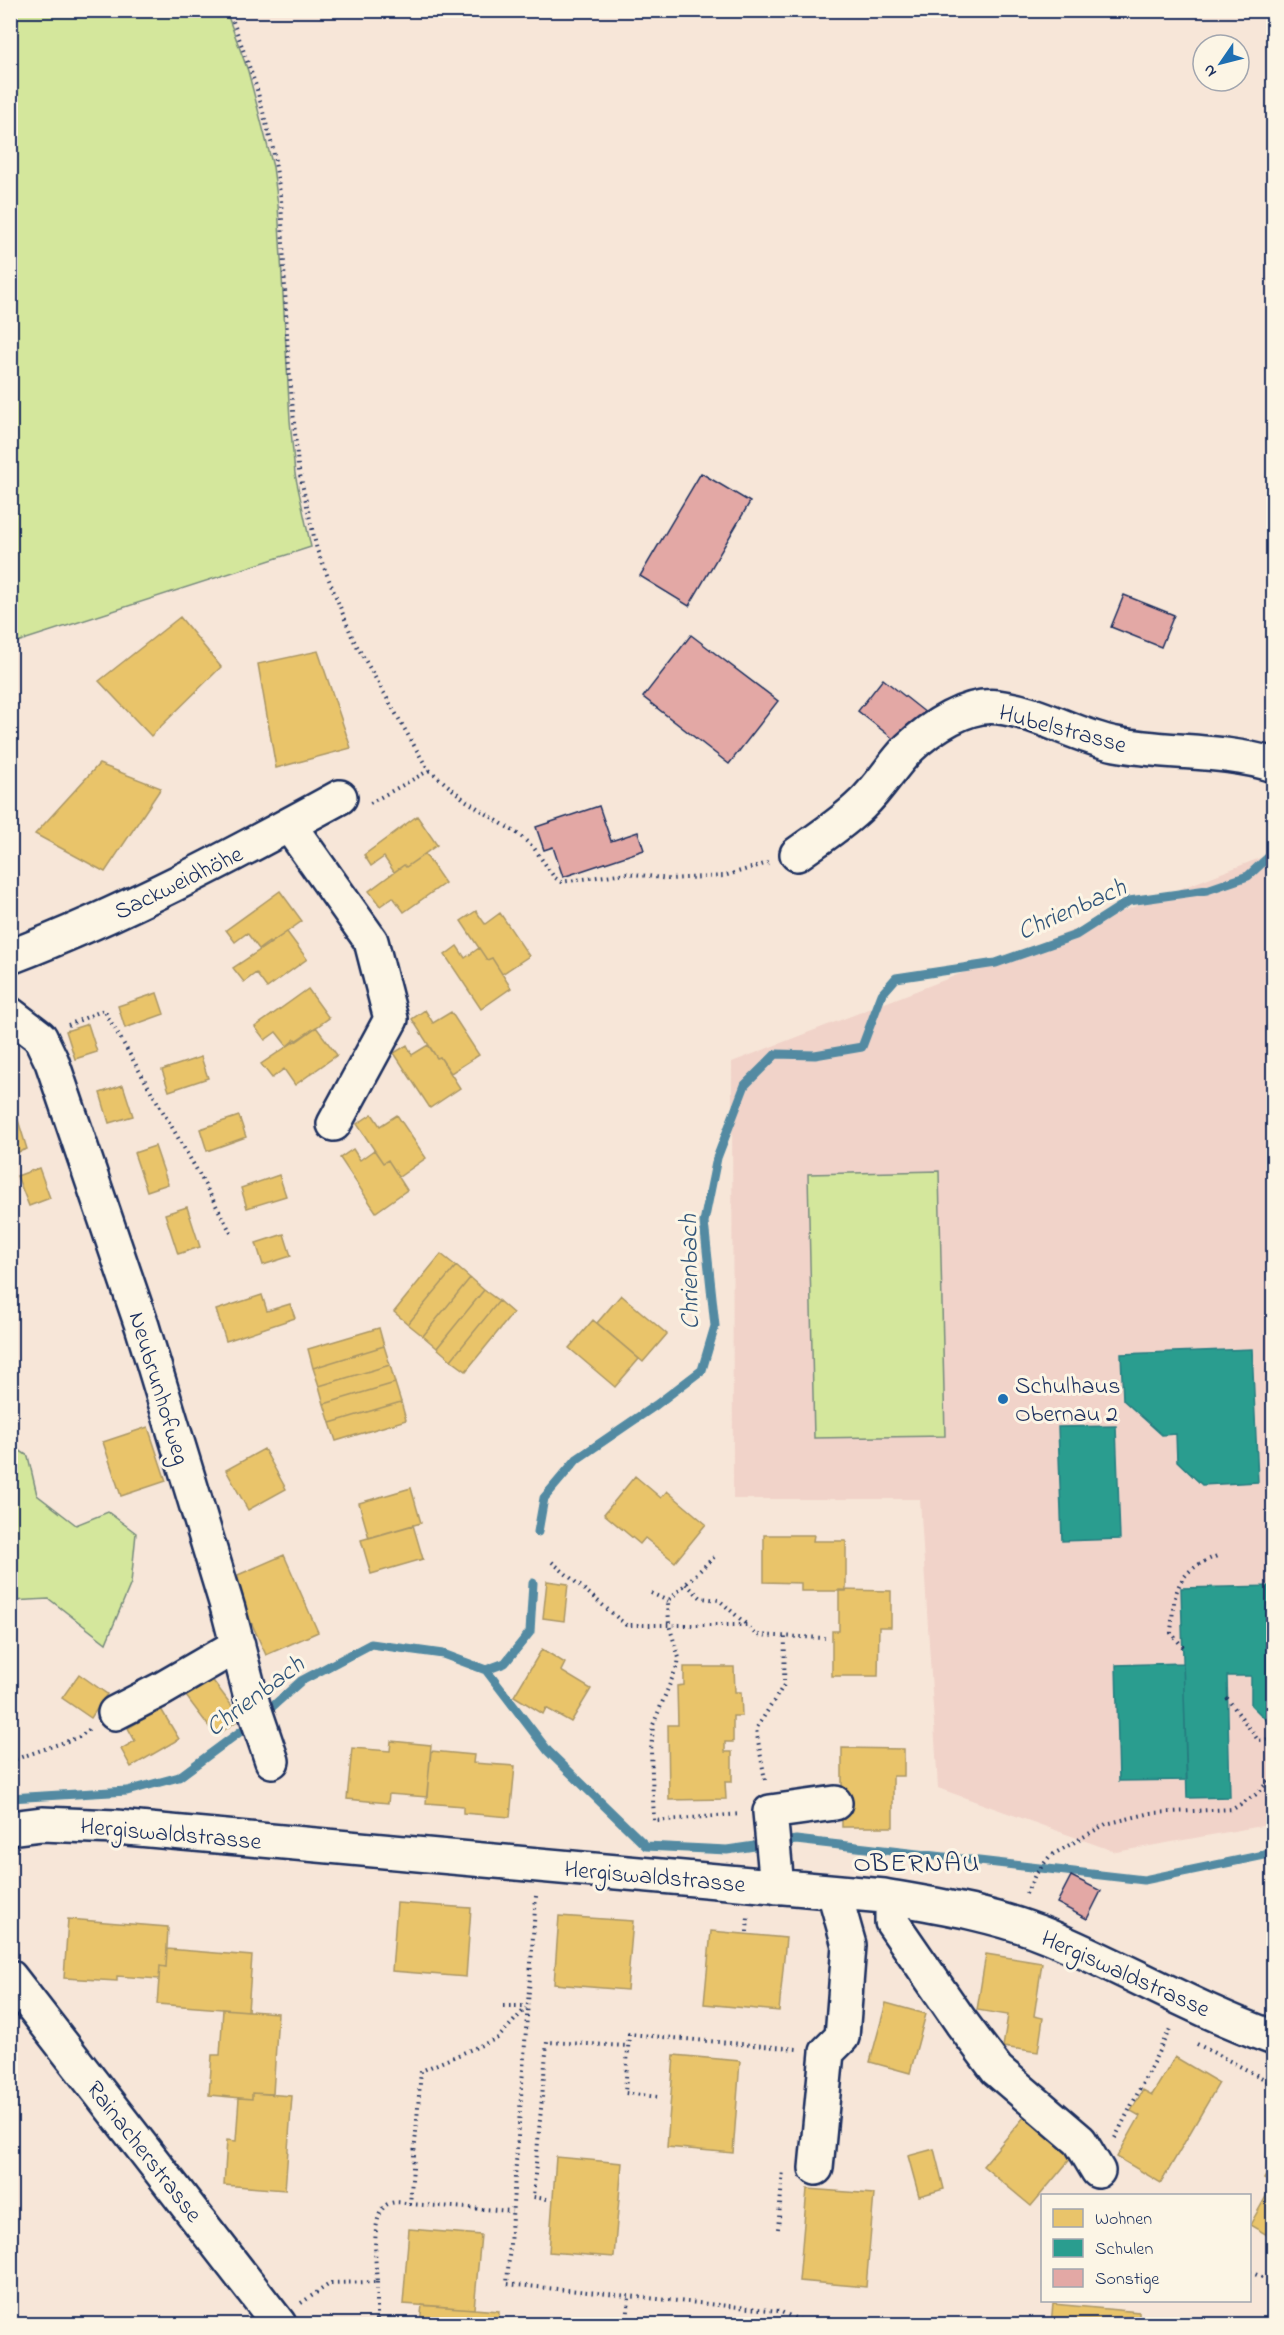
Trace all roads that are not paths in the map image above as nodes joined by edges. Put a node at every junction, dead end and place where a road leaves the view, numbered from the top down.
1 (1274, 765) edge
2 (340, 797) road end
3 (289, 825) junction
4 (797, 854) road end
5 (10, 957) edge
6 (10, 1014) edge
7 (334, 1124) dead end
8 (238, 1645) junction
9 (115, 1713) road end
10 (272, 1761) dead end
11 (835, 1803) dead end
12 (10, 1828) edge
13 (776, 1875) junction
14 (834, 1892) junction
15 (892, 1898) junction
16 (10, 1977) edge
17 (1274, 2038) edge
18 (827, 2159) dead end
19 (1098, 2171) road end
20 (289, 2314) edge

1 - 4 street, Hubelstrasse
2 - 3 street, Sackweidhöhe
3 - 5 street, Sackweidhöhe
3 - 7 street
6 - 8 street, Neubrunhofweg
8 - 9 street
8 - 10 street, Neubrunhofweg
11 - 13 street
12 - 13 street, Hergiswaldstrasse
13 - 14 street, Hergiswaldstrasse
14 - 15 street, Hergiswaldstrasse
14 - 18 street
15 - 17 street, Hergiswaldstrasse
15 - 19 street
16 - 20 street, Rainacherstrasse

